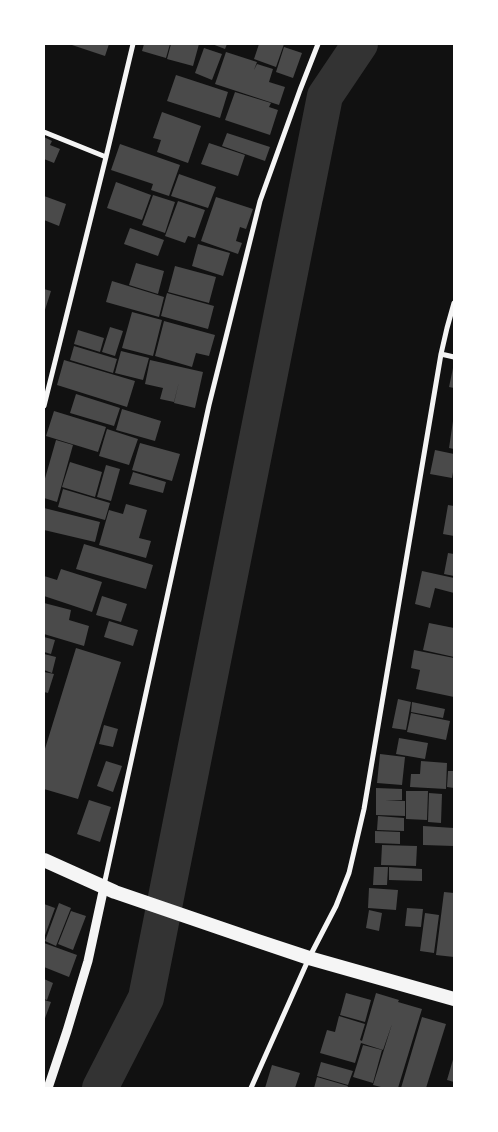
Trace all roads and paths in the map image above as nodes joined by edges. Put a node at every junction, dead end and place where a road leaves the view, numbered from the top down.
1 (133, 44) edge
2 (318, 44) edge
3 (44, 132) edge
4 (106, 157) junction
5 (454, 303) edge
6 (440, 354) junction
7 (454, 357) edge
8 (44, 406) edge
9 (44, 860) edge
10 (109, 890) junction
11 (309, 958) junction
12 (454, 999) edge
13 (48, 1088) edge
14 (251, 1088) edge

1 - 4 street
2 - 10 street
3 - 4 street
4 - 8 street
5 - 6 street
6 - 7 street
6 - 11 street
9 - 10 highway
10 - 11 highway
10 - 13 street
11 - 12 highway
11 - 14 street

